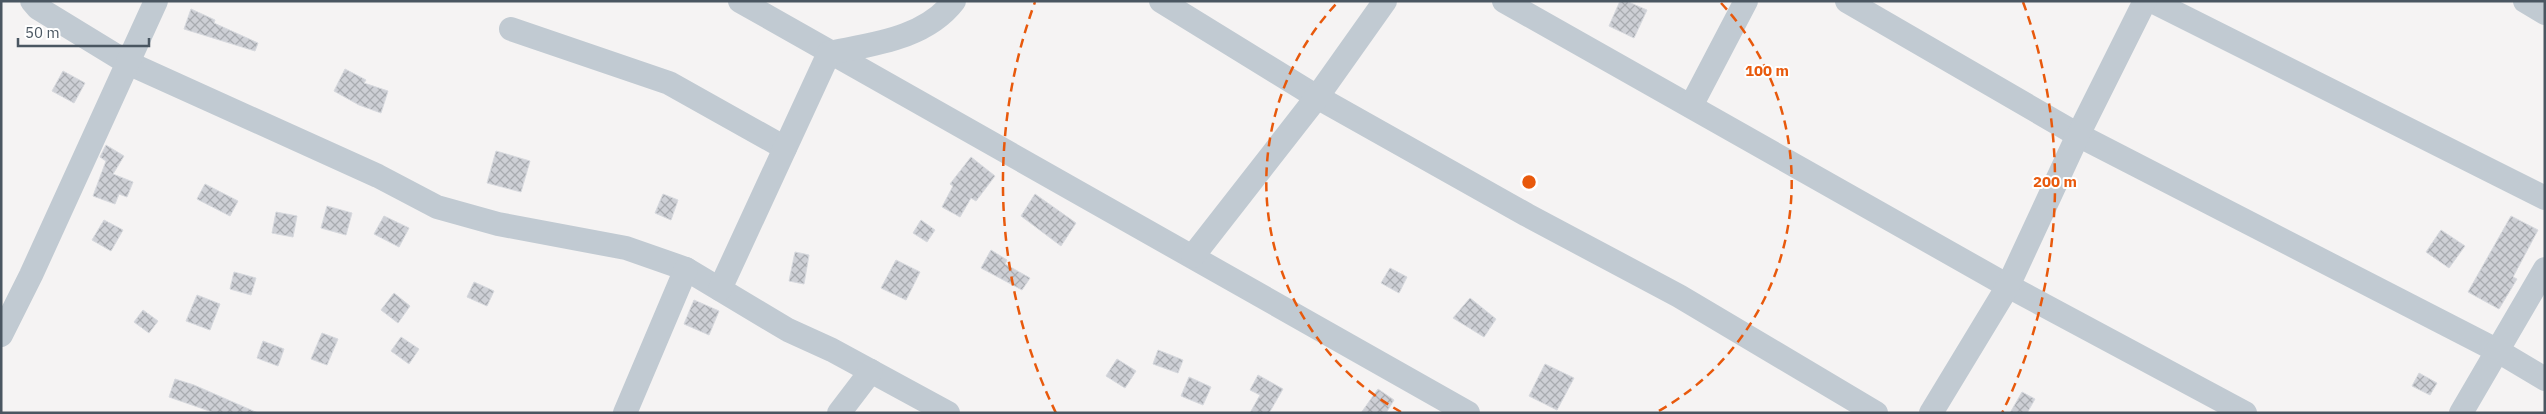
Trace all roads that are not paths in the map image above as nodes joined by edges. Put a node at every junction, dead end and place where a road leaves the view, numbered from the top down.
1 (32, 1) edge
2 (156, 1) edge
3 (740, 1) edge
4 (954, 1) edge
5 (1161, 1) edge
6 (1385, 1) edge
7 (1504, 1) edge
8 (1746, 1) edge
9 (1847, 1) edge
10 (2145, 1) edge
11 (2152, 1) edge
12 (2525, 1) edge
13 (2545, 13) edge
14 (511, 29) dead end
15 (829, 53) junction
16 (128, 63) junction
17 (1317, 97) junction
18 (1691, 106) junction
19 (2078, 135) junction
20 (785, 148) junction
21 (2545, 198) edge
22 (1193, 256) junction
23 (686, 269) junction
24 (2545, 269) edge
25 (2008, 286) junction
26 (720, 288) junction
27 (1, 335) edge
28 (2498, 351) junction
29 (871, 371) junction
30 (2545, 379) edge
31 (625, 413) edge
32 (839, 413) edge
33 (948, 413) edge
34 (1468, 413) edge
35 (1876, 413) edge
36 (1932, 413) edge
37 (2245, 413) edge
38 (2461, 413) edge

1 - 16 street
2 - 16 street
3 - 15 street
4 - 15 street
5 - 17 street
6 - 17 street
7 - 18 street
8 - 18 street
9 - 19 street
10 - 19 street
11 - 21 street
12 - 13 street
14 - 20 street
15 - 20 street
15 - 22 street
16 - 23 street
16 - 27 street
17 - 22 street
17 - 35 street
18 - 25 street
19 - 25 street
19 - 28 street
20 - 26 street
22 - 34 street
23 - 26 street
23 - 31 street
24 - 28 street
25 - 36 street
25 - 37 street
26 - 29 street
28 - 30 street
28 - 38 street
29 - 32 street
29 - 33 street

